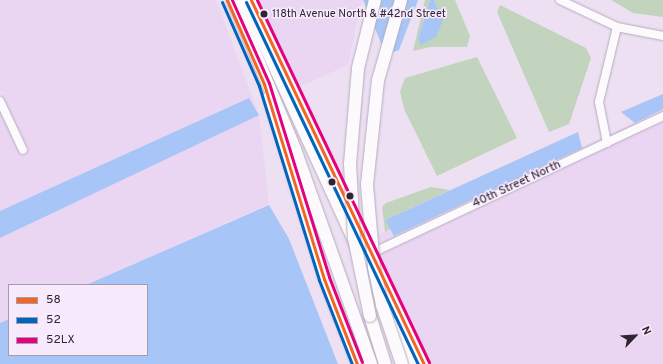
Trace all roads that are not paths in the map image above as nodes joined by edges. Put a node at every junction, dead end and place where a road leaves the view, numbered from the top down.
1 (227, 0) edge
2 (233, 0) edge
3 (244, 0) edge
4 (251, 0) edge
5 (375, 0) edge
6 (402, 0) edge
7 (560, 0) edge
8 (616, 27) junction
9 (663, 36) edge
10 (0, 100) edge
11 (663, 116) edge
12 (607, 143) junction
13 (23, 150) dead end
14 (370, 254) junction
15 (357, 364) edge
16 (371, 364) edge
17 (385, 364) edge
18 (402, 364) edge
19 (412, 364) edge
20 (424, 364) edge

1 - 15 main road
2 - 16 highway
3 - 19 highway
4 - 14 main road
5 - 17 highway, bridge
6 - 18 highway, bridge
7 - 8 street
8 - 9 street
8 - 12 street
10 - 13 street
11 - 12 street, 40th Street North
12 - 14 street, 40th Street North
14 - 20 main road

